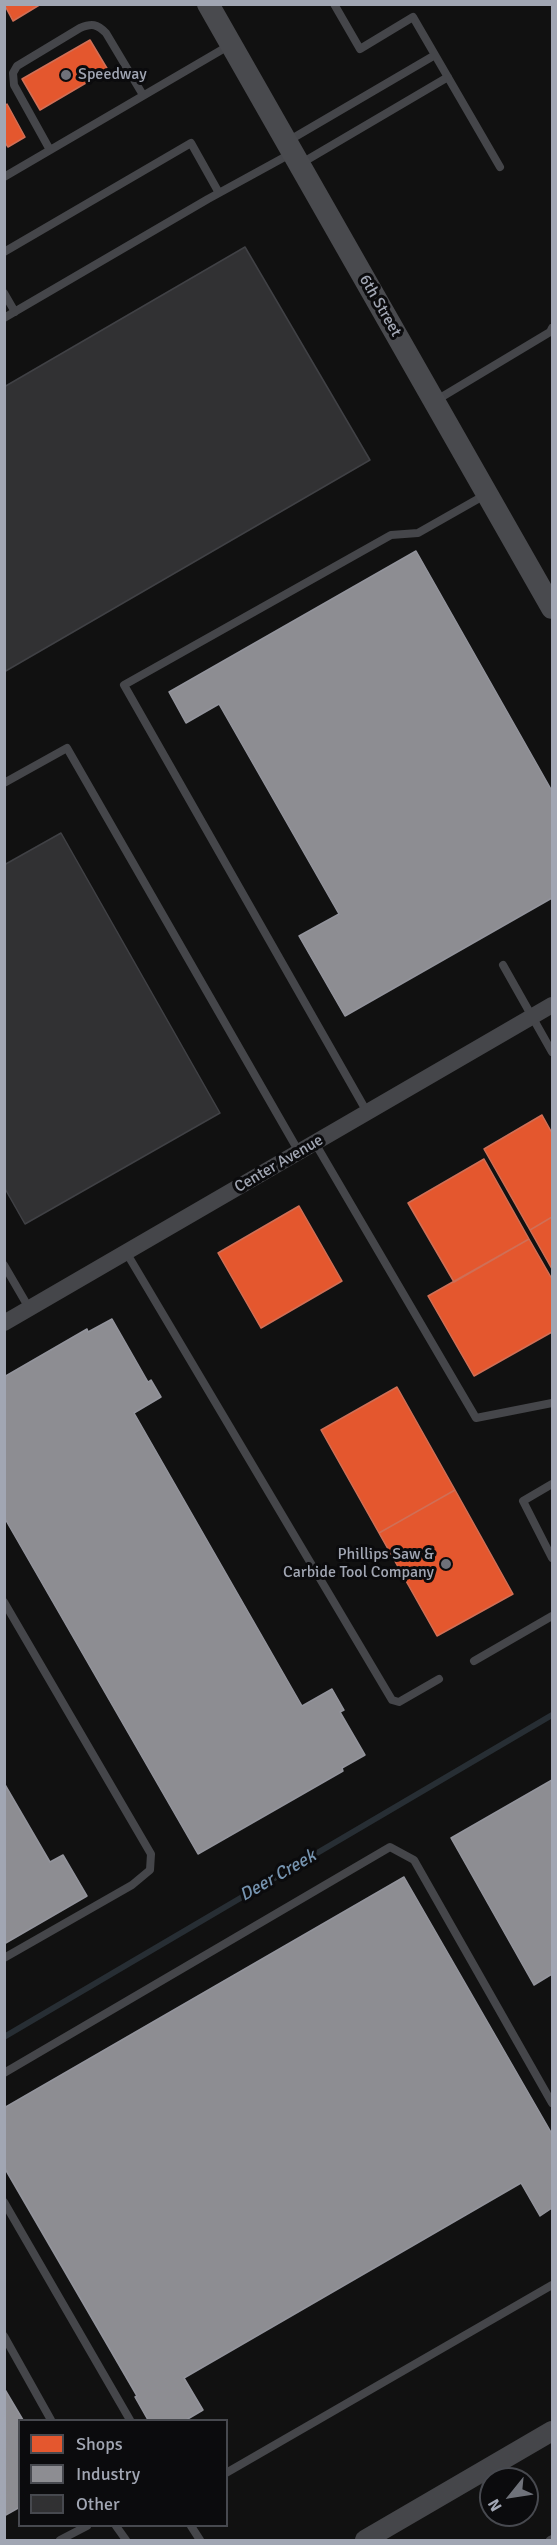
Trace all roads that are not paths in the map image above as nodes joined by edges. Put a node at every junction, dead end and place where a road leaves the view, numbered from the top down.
1 (208, 4) edge
2 (334, 4) edge
3 (231, 44) junction
4 (435, 55) junction
5 (448, 78) junction
6 (143, 95) junction
7 (50, 150) junction
8 (293, 153) junction
9 (501, 166) dead end
10 (4, 177) edge
11 (219, 193) junction
12 (4, 252) edge
13 (4, 293) edge
14 (15, 312) junction
15 (4, 318) edge
16 (552, 328) edge
17 (434, 401) junction
18 (487, 494) junction
19 (552, 608) edge
20 (4, 783) edge
21 (503, 965) dead end
22 (552, 1005) edge
23 (532, 1017) junction
24 (552, 1052) edge
25 (367, 1112) junction
26 (315, 1143) junction
27 (299, 1152) junction
28 (126, 1252) junction
29 (4, 1265) edge
30 (29, 1308) junction
31 (4, 1323) edge
32 (552, 1403) edge
33 (552, 1484) edge
34 (552, 1558) edge
35 (4, 1602) edge
36 (552, 1616) edge
37 (474, 1661) dead end
38 (439, 1679) dead end
39 (4, 1958) edge
40 (4, 2073) edge
41 (552, 2103) edge
42 (4, 2202) edge
43 (552, 2285) edge
44 (4, 2336) edge
45 (50, 2419) edge
46 (129, 2419) edge
47 (552, 2431) edge
48 (228, 2472) edge
49 (85, 2527) edge
50 (117, 2527) edge
51 (192, 2527) edge
52 (60, 2541) edge
53 (126, 2541) edge
54 (200, 2541) edge
55 (365, 2541) edge

1 - 3 main road, 6th Street
2 - 4 lane
3 - 6 lane
3 - 8 main road, 6th Street
4 - 5 lane
4 - 8 lane
5 - 8 lane
5 - 9 lane
6 - 7 lane
6 - 7 lane
7 - 10 lane
8 - 11 lane
8 - 17 main road, 6th Street
11 - 12 lane
11 - 14 lane
13 - 14 lane
14 - 15 lane
16 - 17 lane
17 - 18 main road, 6th Street
18 - 19 main road, 6th Street
18 - 25 lane
20 - 27 lane
21 - 23 lane
22 - 23 street, Center Avenue
23 - 24 lane
23 - 25 street, Center Avenue
25 - 26 street, Center Avenue
26 - 27 street, Center Avenue
26 - 32 lane
27 - 28 street, Center Avenue
28 - 30 street, Center Avenue
28 - 38 lane
29 - 30 lane
30 - 31 street, Center Avenue
33 - 34 lane
35 - 39 lane
36 - 37 lane
40 - 41 lane
42 - 46 lane
43 - 48 lane
44 - 45 lane
47 - 55 street
49 - 52 lane
50 - 53 lane
51 - 54 lane

